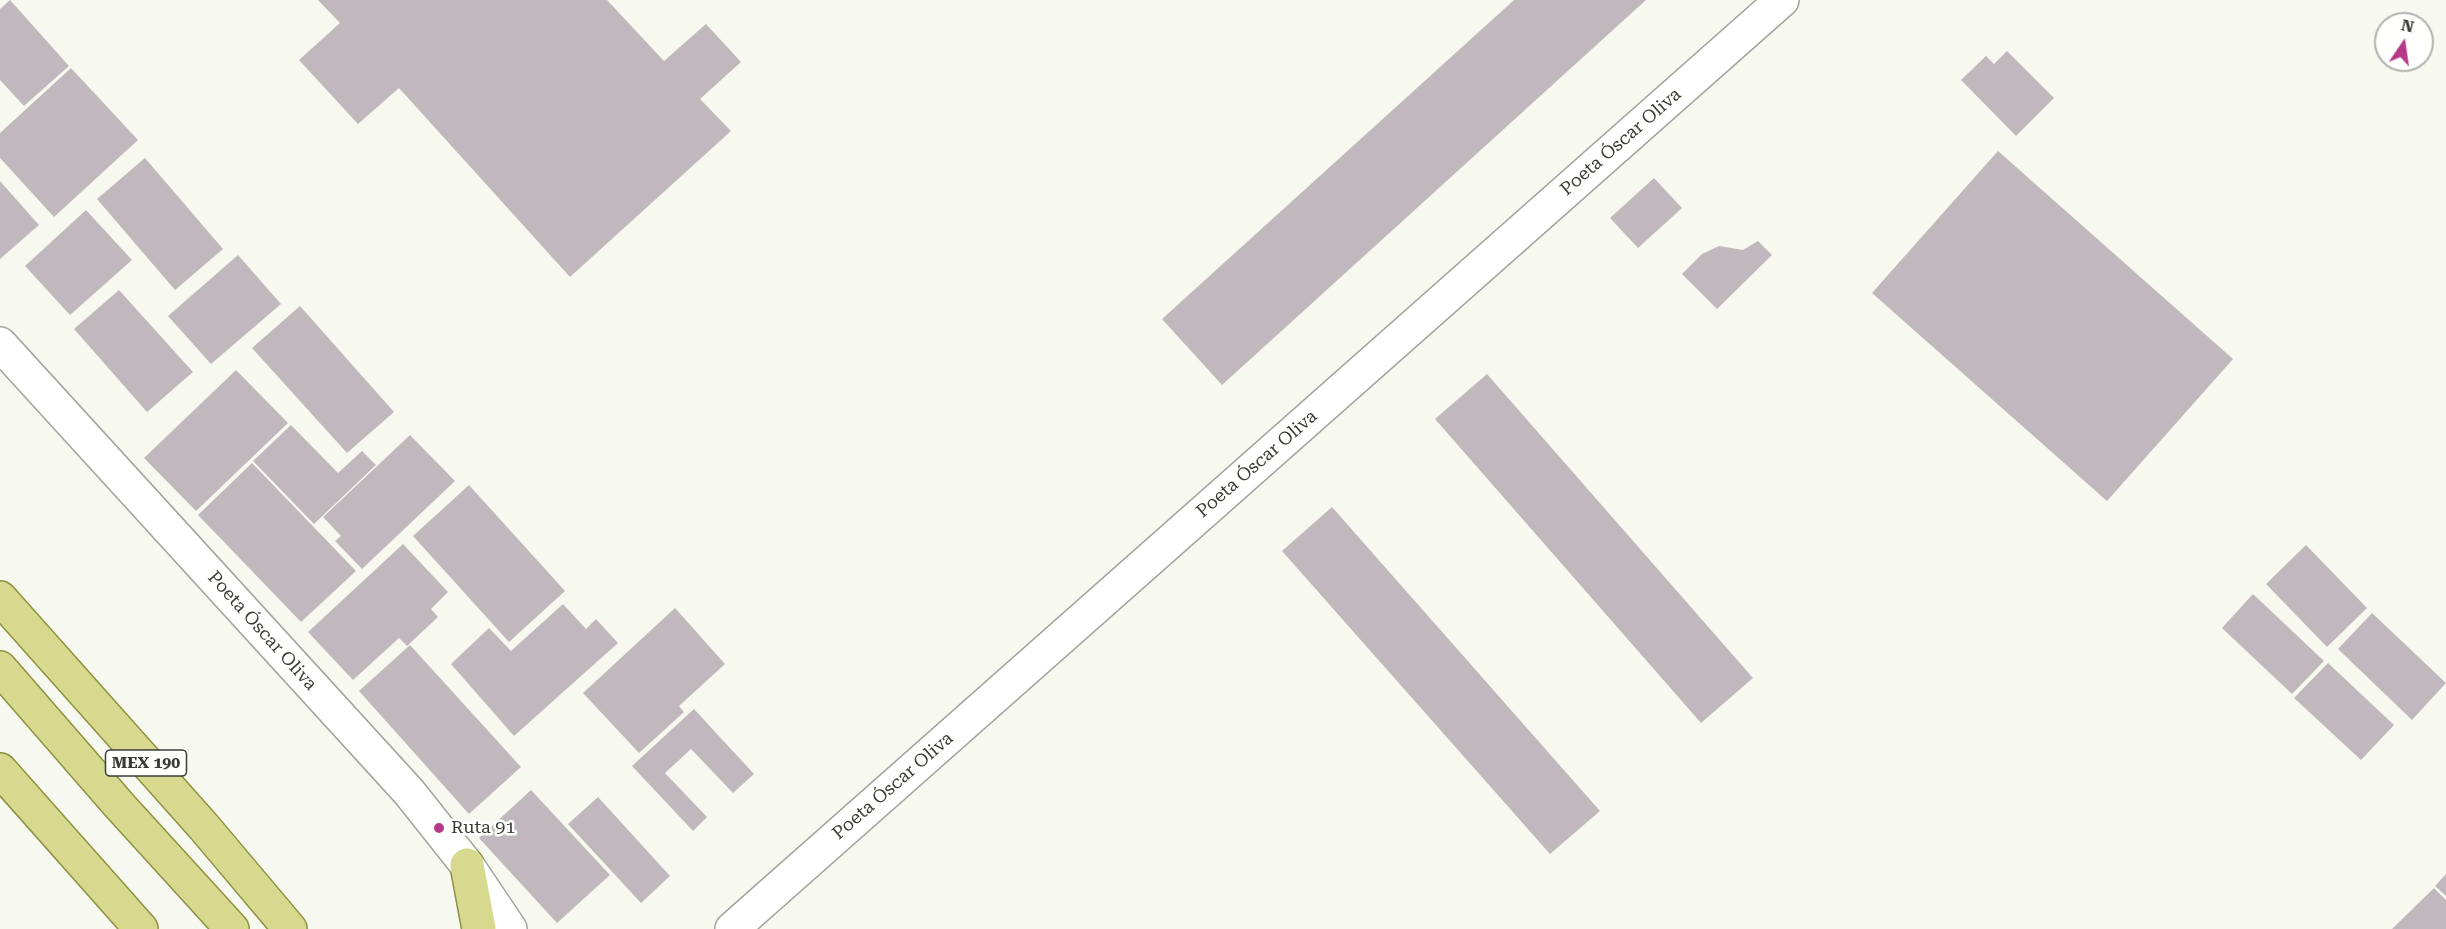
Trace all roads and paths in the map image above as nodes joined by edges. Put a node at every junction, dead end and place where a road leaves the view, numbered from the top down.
1 (1782, 0) edge
2 (0, 344) edge
3 (0, 598) edge
4 (0, 668) edge
5 (0, 770) edge
6 (0, 788) edge
7 (467, 865) junction
8 (89, 872) junction
9 (141, 929) edge
10 (232, 929) edge
11 (290, 929) edge
12 (479, 929) edge
13 (510, 929) edge
14 (732, 929) edge

1 - 14 street, Poeta Óscar Oliva
2 - 7 street, Poeta Óscar Oliva
3 - 11 main road, MEX 190
4 - 10 main road, MEX 190
5 - 8 main road
6 - 8 main road
7 - 12 main road
7 - 13 street, Poeta Óscar Oliva
8 - 9 main road

